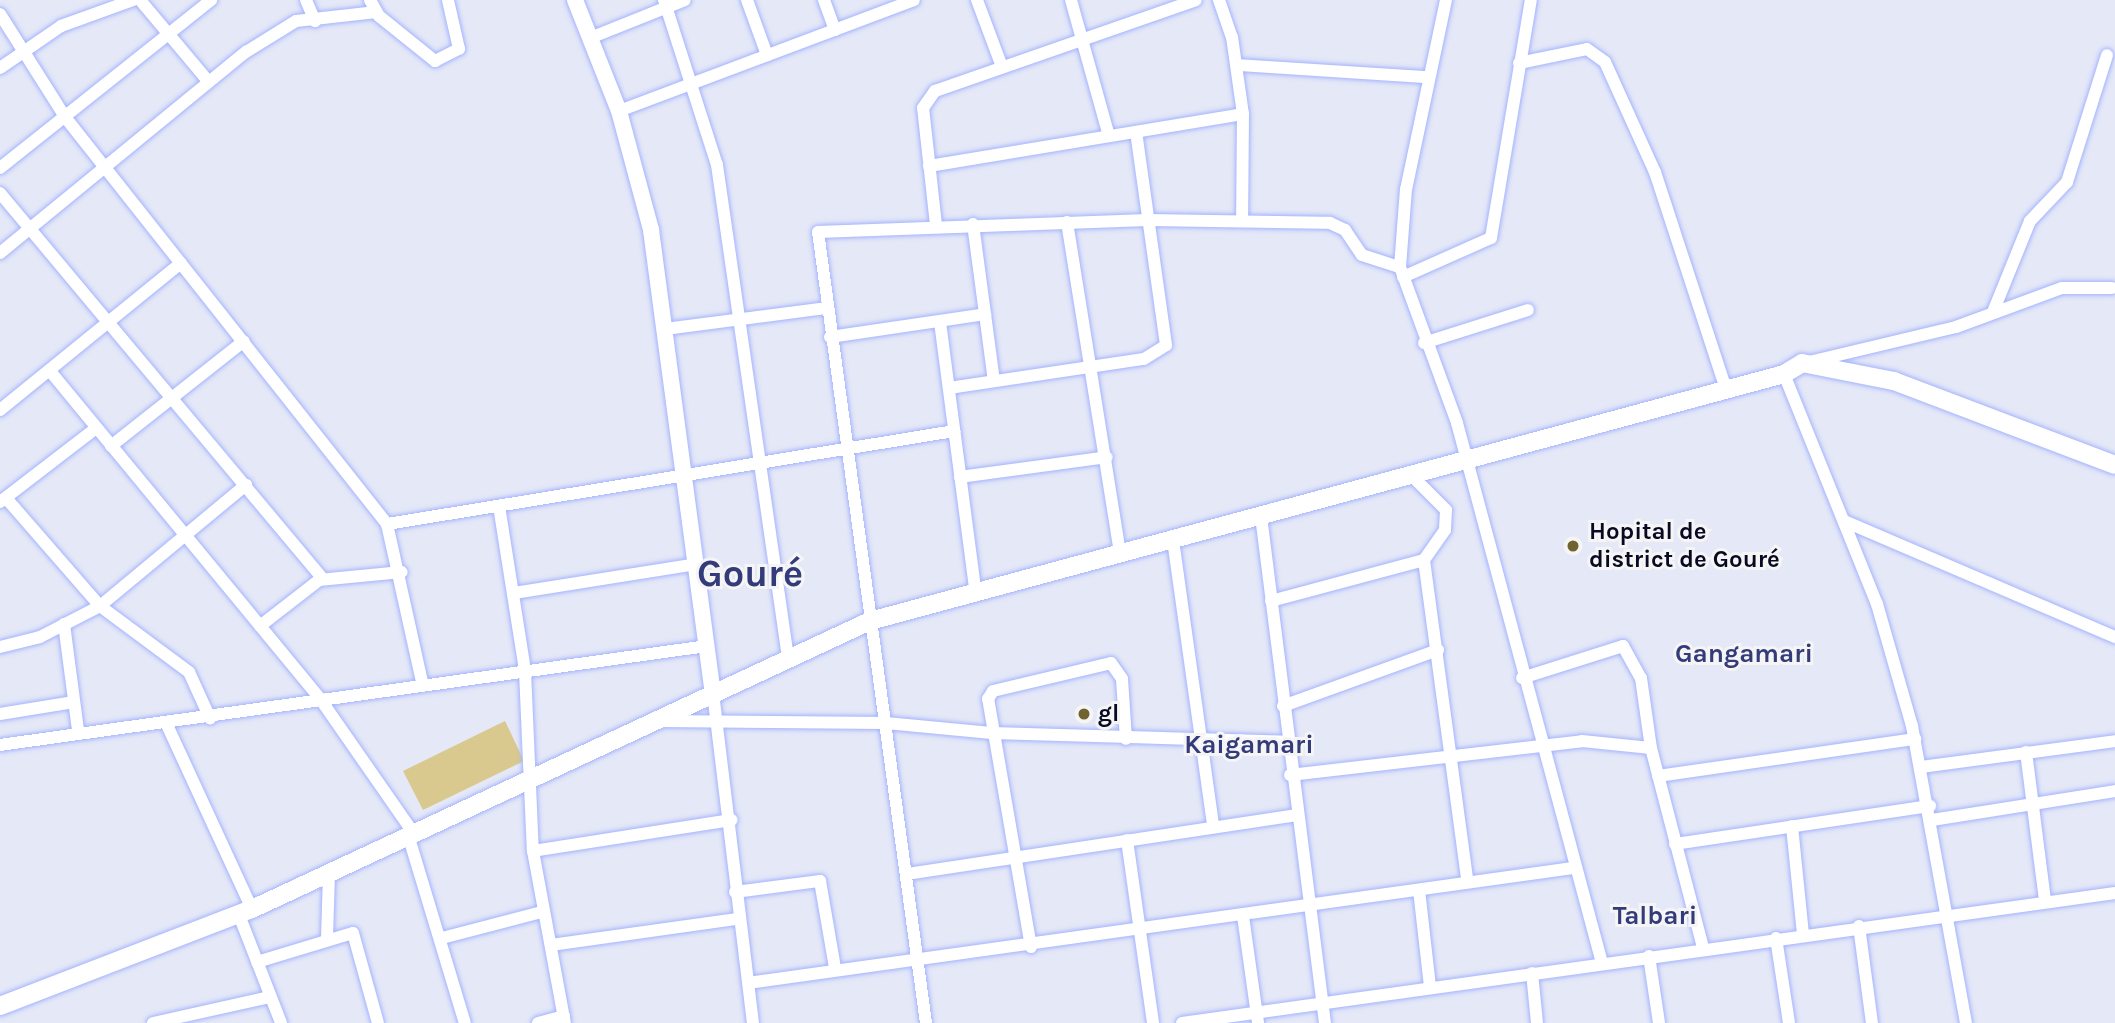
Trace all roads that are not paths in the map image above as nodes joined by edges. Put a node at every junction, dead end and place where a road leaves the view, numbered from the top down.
1 (131, 0) edge
2 (140, 0) edge
3 (211, 0) edge
4 (306, 0) edge
5 (448, 0) edge
6 (575, 0) edge
7 (685, 0) edge
8 (747, 0) edge
9 (824, 0) edge
10 (914, 0) edge
11 (977, 0) edge
12 (1071, 0) edge
13 (1196, 0) edge
14 (1219, 0) edge
15 (1446, 0) edge
16 (1531, 0) edge
17 (374, 4) edge
18 (665, 4) edge
19 (0, 14) edge
20 (315, 21) junction
21 (835, 30) junction
22 (167, 34) junction
23 (590, 38) junction
24 (1085, 40) junction
25 (22, 51) junction
26 (767, 55) junction
27 (2107, 55) dead end
28 (1519, 63) junction
29 (1238, 65) junction
30 (1002, 67) junction
31 (0, 68) edge
32 (1426, 77) junction
33 (208, 81) junction
34 (694, 82) junction
35 (619, 111) junction
36 (1243, 114) junction
37 (65, 117) junction
38 (1136, 132) junction
39 (1109, 136) junction
40 (106, 166) junction
41 (929, 166) junction
42 (0, 169) edge
43 (0, 193) edge
44 (1147, 220) junction
45 (1067, 222) junction
46 (1242, 222) junction
47 (936, 225) junction
48 (972, 225) junction
49 (27, 228) junction
50 (0, 253) edge
51 (181, 263) junction
52 (1401, 272) junction
53 (2112, 288) dead end
54 (826, 308) junction
55 (1528, 310) dead end
56 (1993, 312) junction
57 (985, 314) junction
58 (111, 320) junction
59 (743, 320) junction
60 (940, 322) junction
61 (665, 329) junction
62 (830, 337) junction
63 (244, 341) junction
64 (1424, 343) junction
65 (1802, 363) junction
66 (1091, 367) junction
67 (50, 371) junction
68 (1784, 374) junction
69 (994, 381) junction
70 (949, 388) junction
71 (1726, 389) junction
72 (173, 397) junction
73 (0, 410) edge
74 (96, 428) junction
75 (954, 431) junction
76 (111, 446) junction
77 (845, 448) junction
78 (1107, 457) junction
79 (1464, 459) junction
80 (764, 460) junction
81 (2115, 465) edge
82 (1410, 474) junction
83 (685, 475) junction
84 (960, 477) junction
85 (246, 485) junction
86 (3, 500) edge
87 (499, 506) junction
88 (1261, 516) junction
89 (1844, 521) junction
90 (387, 524) junction
91 (183, 537) junction
92 (1173, 540) junction
93 (1120, 554) junction
94 (1424, 560) junction
95 (698, 564) junction
96 (402, 572) junction
97 (323, 579) junction
98 (975, 589) junction
99 (514, 593) junction
100 (1271, 601) junction
101 (100, 606) junction
102 (870, 621) junction
103 (64, 624) junction
104 (260, 626) junction
105 (2115, 637) edge
106 (707, 646) junction
107 (0, 647) edge
108 (1438, 650) junction
109 (788, 658) junction
110 (525, 671) junction
111 (1522, 678) junction
112 (422, 682) junction
113 (713, 693) junction
114 (321, 700) junction
115 (74, 702) junction
116 (1283, 706) junction
117 (0, 713) edge
118 (210, 718) junction
119 (654, 720) junction
120 (886, 723) junction
121 (167, 725) junction
122 (716, 725) junction
123 (78, 730) junction
124 (992, 733) junction
125 (1126, 739) junction
126 (1915, 739) junction
127 (1202, 741) junction
128 (2115, 741) edge
129 (1287, 742) junction
130 (0, 745) edge
131 (1540, 746) junction
132 (1651, 748) junction
133 (2026, 752) junction
134 (1450, 755) junction
135 (1921, 767) junction
136 (1290, 775) junction
137 (1658, 776) junction
138 (533, 779) junction
139 (2115, 791) edge
140 (2033, 804) junction
141 (1930, 806) junction
142 (1295, 815) junction
143 (732, 820) junction
144 (1933, 820) junction
145 (1213, 826) junction
146 (1792, 826) junction
147 (412, 836) junction
148 (1127, 839) junction
149 (1675, 844) junction
150 (533, 851) junction
151 (1018, 857) junction
152 (1573, 868) junction
153 (329, 874) junction
154 (907, 874) junction
155 (1467, 880) junction
156 (1419, 890) junction
157 (734, 892) junction
158 (2115, 893) edge
159 (2045, 901) junction
160 (1309, 906) junction
161 (246, 912) junction
162 (542, 912) junction
163 (1950, 913) junction
164 (1243, 916) junction
165 (737, 919) junction
166 (1859, 926) junction
167 (1141, 931) junction
168 (1803, 934) junction
169 (442, 938) junction
170 (1776, 938) junction
171 (327, 939) junction
172 (551, 945) junction
173 (1031, 947) junction
174 (1703, 948) junction
175 (1649, 956) junction
176 (257, 962) junction
177 (1602, 963) junction
178 (919, 964) junction
179 (835, 968) junction
180 (1532, 973) junction
181 (748, 983) junction
182 (1430, 986) junction
183 (269, 997) junction
184 (1322, 1001) junction
185 (2, 1004) edge
186 (1257, 1017) edge
187 (564, 1019) edge
188 (153, 1023) edge
189 (281, 1023) edge
190 (379, 1023) edge
191 (465, 1023) edge
192 (538, 1023) edge
193 (753, 1023) edge
194 (926, 1023) edge
195 (1153, 1023) edge
196 (1182, 1023) edge
197 (1325, 1023) edge
198 (1537, 1023) edge
199 (1659, 1023) edge
200 (1789, 1023) edge
201 (1872, 1023) edge
202 (1966, 1023) edge

1 - 25 street
2 - 22 street
3 - 22 street
4 - 20 street
5 - 17 street
6 - 23 main road
7 - 18 street
8 - 26 street
9 - 21 street
10 - 21 street
11 - 30 street
12 - 24 street
13 - 24 street
14 - 29 street
15 - 32 street
16 - 28 street
17 - 20 street
18 - 23 street
18 - 34 street
19 - 25 street
20 - 33 street
21 - 26 street
22 - 33 street
22 - 37 street
23 - 35 main road
24 - 30 street
24 - 39 street
25 - 31 street
25 - 37 street
26 - 34 street
27 - 56 street
28 - 52 street
28 - 71 street
29 - 32 street
29 - 36 street
30 - 41 street
32 - 52 street
33 - 40 street
34 - 35 street
34 - 59 street
35 - 61 main road
36 - 38 street
36 - 46 street
37 - 40 street
37 - 42 street
38 - 39 street
38 - 44 street
39 - 41 street
40 - 49 street
40 - 51 street
41 - 47 street
43 - 49 street
44 - 45 street
44 - 46 street
44 - 66 street
45 - 48 street
45 - 66 street
46 - 52 street
47 - 48 street
47 - 54 street
48 - 57 street
49 - 50 street
49 - 58 street
51 - 58 street
51 - 63 street
52 - 64 street
53 - 56 street
54 - 59 street
54 - 62 street
55 - 64 street
56 - 65 street
57 - 60 street
57 - 69 street
58 - 67 street
58 - 72 street
59 - 61 street
59 - 80 street
60 - 62 street
60 - 70 street
61 - 83 main road
62 - 77 street
63 - 72 street
63 - 90 street
64 - 79 street
65 - 68 highway
65 - 81 highway
66 - 69 street
66 - 78 street
67 - 73 street
67 - 74 street
68 - 71 highway
68 - 89 street
69 - 70 street
70 - 75 street
71 - 79 highway
72 - 76 street
72 - 85 street
74 - 76 street
74 - 86 street
75 - 77 street
75 - 84 street
76 - 91 street
77 - 80 street
77 - 102 street
78 - 84 street
78 - 93 street
79 - 82 highway
79 - 111 street
80 - 83 street
80 - 109 street
82 - 88 highway
82 - 94 street
83 - 87 street
83 - 95 main road
84 - 98 street
85 - 91 street
85 - 97 street
86 - 101 street
87 - 90 street
87 - 99 street
88 - 92 highway
88 - 100 street
89 - 105 street
89 - 126 street
90 - 96 street
91 - 101 street
91 - 104 street
92 - 93 highway
92 - 127 street
93 - 98 highway
94 - 100 street
94 - 108 street
95 - 99 street
95 - 106 main road
96 - 97 street
96 - 112 street
97 - 104 street
98 - 102 highway
99 - 110 street
100 - 116 street
101 - 103 street
101 - 118 street
102 - 109 highway
102 - 120 street
103 - 107 street
103 - 115 street
104 - 114 street
106 - 110 street
106 - 113 main road
108 - 116 street
108 - 134 street
109 - 113 highway
110 - 112 street
110 - 138 street
111 - 131 street
111 - 132 street
112 - 114 street
113 - 119 highway
113 - 122 street
114 - 118 street
114 - 147 street
115 - 117 street
115 - 123 street
116 - 129 street
118 - 121 street
119 - 122 street
119 - 138 highway
120 - 122 street
120 - 124 street
120 - 154 street
121 - 123 street
121 - 161 street
122 - 143 street
123 - 130 street
124 - 125 street
124 - 125 street
124 - 151 street
125 - 127 street
126 - 135 street
126 - 137 street
127 - 129 street
127 - 145 street
128 - 133 street
129 - 136 street
131 - 132 street
131 - 134 street
131 - 152 street
132 - 137 street
133 - 135 street
133 - 140 street
134 - 136 street
134 - 155 street
135 - 141 street
136 - 142 street
137 - 149 street
138 - 147 highway
138 - 150 street
139 - 140 street
140 - 144 street
140 - 159 street
141 - 144 street
141 - 146 street
142 - 145 street
142 - 160 street
143 - 150 street
143 - 157 street
144 - 163 street
145 - 148 street
146 - 149 street
146 - 168 street
147 - 153 highway
147 - 169 street
148 - 151 street
148 - 167 street
149 - 174 street
150 - 162 street
151 - 154 street
151 - 173 street
152 - 155 street
152 - 177 street
153 - 161 highway
153 - 171 street
154 - 178 street
155 - 156 street
156 - 160 street
156 - 182 street
157 - 165 street
157 - 179 street
158 - 159 street
159 - 163 street
160 - 164 street
160 - 184 street
161 - 176 street
161 - 185 highway
162 - 169 street
162 - 172 street
163 - 166 street
163 - 202 street
164 - 167 street
164 - 186 street
165 - 172 street
165 - 181 street
166 - 168 street
166 - 201 street
167 - 173 street
167 - 195 street
168 - 170 street
169 - 191 street
170 - 174 street
170 - 200 street
171 - 176 street
171 - 190 street
172 - 187 street
173 - 178 street
174 - 175 street
175 - 177 street
175 - 199 street
176 - 183 street
177 - 180 street
178 - 179 street
178 - 194 street
179 - 181 street
180 - 182 street
180 - 198 street
181 - 193 street
182 - 184 street
183 - 188 street
183 - 189 street
184 - 186 street
184 - 197 street
186 - 196 street
187 - 192 street

